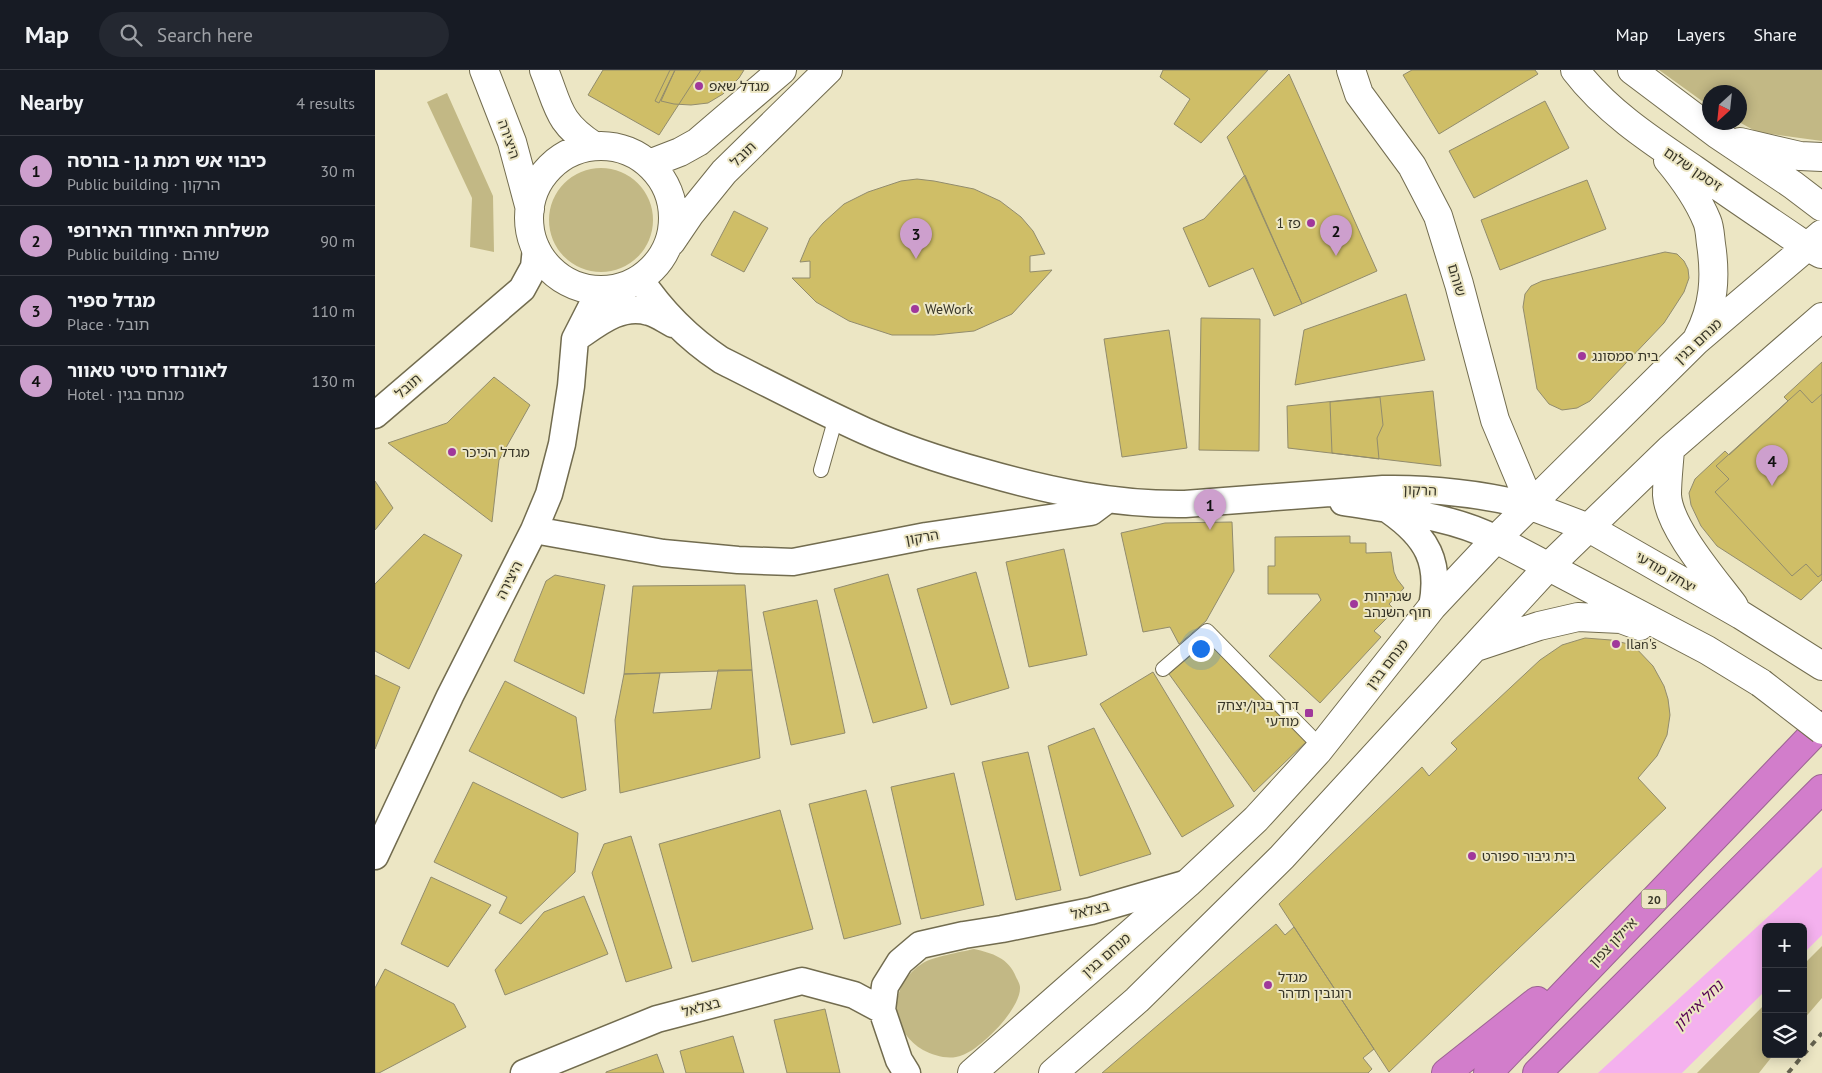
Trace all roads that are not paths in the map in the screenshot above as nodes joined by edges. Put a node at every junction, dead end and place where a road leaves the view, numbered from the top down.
1 (484, 70) edge
2 (544, 70) edge
3 (781, 70) edge
4 (828, 70) edge
5 (1351, 70) edge
6 (1575, 70) edge
7 (1632, 70) edge
8 (1717, 134) junction
9 (1651, 140) junction
10 (594, 146) junction
11 (1822, 157) edge
12 (649, 164) junction
13 (1822, 207) edge
14 (530, 209) junction
15 (1817, 245) edge
16 (668, 247) junction
17 (536, 248) junction
18 (640, 279) junction
19 (600, 290) junction
20 (1822, 317) edge
21 (677, 326) junction
22 (575, 339) junction
23 (1696, 341) junction
24 (375, 415) edge
25 (836, 417) junction
26 (1670, 449) junction
27 (821, 470) dead end
28 (1308, 495) junction
29 (1107, 500) junction
30 (1531, 506) junction
31 (1387, 510) junction
32 (1589, 528) junction
33 (534, 530) junction
34 (1496, 539) junction
35 (1548, 567) junction
36 (1432, 607) junction
37 (1741, 615) junction
38 (1472, 648) junction
39 (1707, 650) junction
40 (1822, 666) edge
41 (1163, 669) dead end
42 (1822, 725) edge
43 (1822, 730) edge
44 (1321, 747) junction
45 (1822, 789) edge
46 (375, 856) edge
47 (1187, 883) junction
48 (1617, 937) junction
49 (882, 1010) junction
50 (524, 1073) edge
51 (907, 1073) edge
52 (972, 1073) edge
53 (1053, 1073) edge
54 (1446, 1073) edge
55 (1488, 1073) edge
56 (1537, 1073) edge

1 - 14 street, היצירה
2 - 10 street
3 - 12 street
4 - 16 street, תובל
5 - 30 street, שוהם
6 - 9 street, זיסמן שלום
7 - 8 street
8 - 11 street
8 - 13 street
9 - 15 street, זיסמן שלום
9 - 23 street
10 - 12 street
10 - 14 street
12 - 16 street
14 - 17 street
15 - 23 street, מנחם בגין
16 - 18 street
17 - 19 street
17 - 24 street, תובל
18 - 19 street
18 - 21 street
19 - 22 street, היצירה
20 - 26 street
21 - 22 street
21 - 25 street
22 - 33 street, היצירה
23 - 30 street, מנחם בגין
25 - 27 lane
25 - 29 street
26 - 32 street
26 - 37 street
28 - 29 street, הרקון
28 - 30 street, הרקון
28 - 31 street, הרקון
29 - 33 street, הרקון
30 - 32 street, יצחק מודעי
30 - 34 street, מנחם בגין
31 - 34 street, הרקון
31 - 36 street
32 - 35 street
32 - 37 street, יצחק מודעי
33 - 46 street, היצירה
34 - 35 street
34 - 36 street, מנחם בגין
35 - 38 street
35 - 39 street
36 - 44 street, מנחם בגין
37 - 40 street, יצחק מודעי
38 - 39 street
38 - 53 street
39 - 43 street, bridge
41 - 44 lane
42 - 48 highway, איילון צפון / 20
44 - 47 street, מנחם בגין
45 - 56 highway
47 - 49 street, בצלאל
47 - 52 street, מנחם בגין
48 - 54 highway
48 - 55 highway, איילון צפון / 20
49 - 50 street, בצלאל
49 - 51 street, בצלאל

